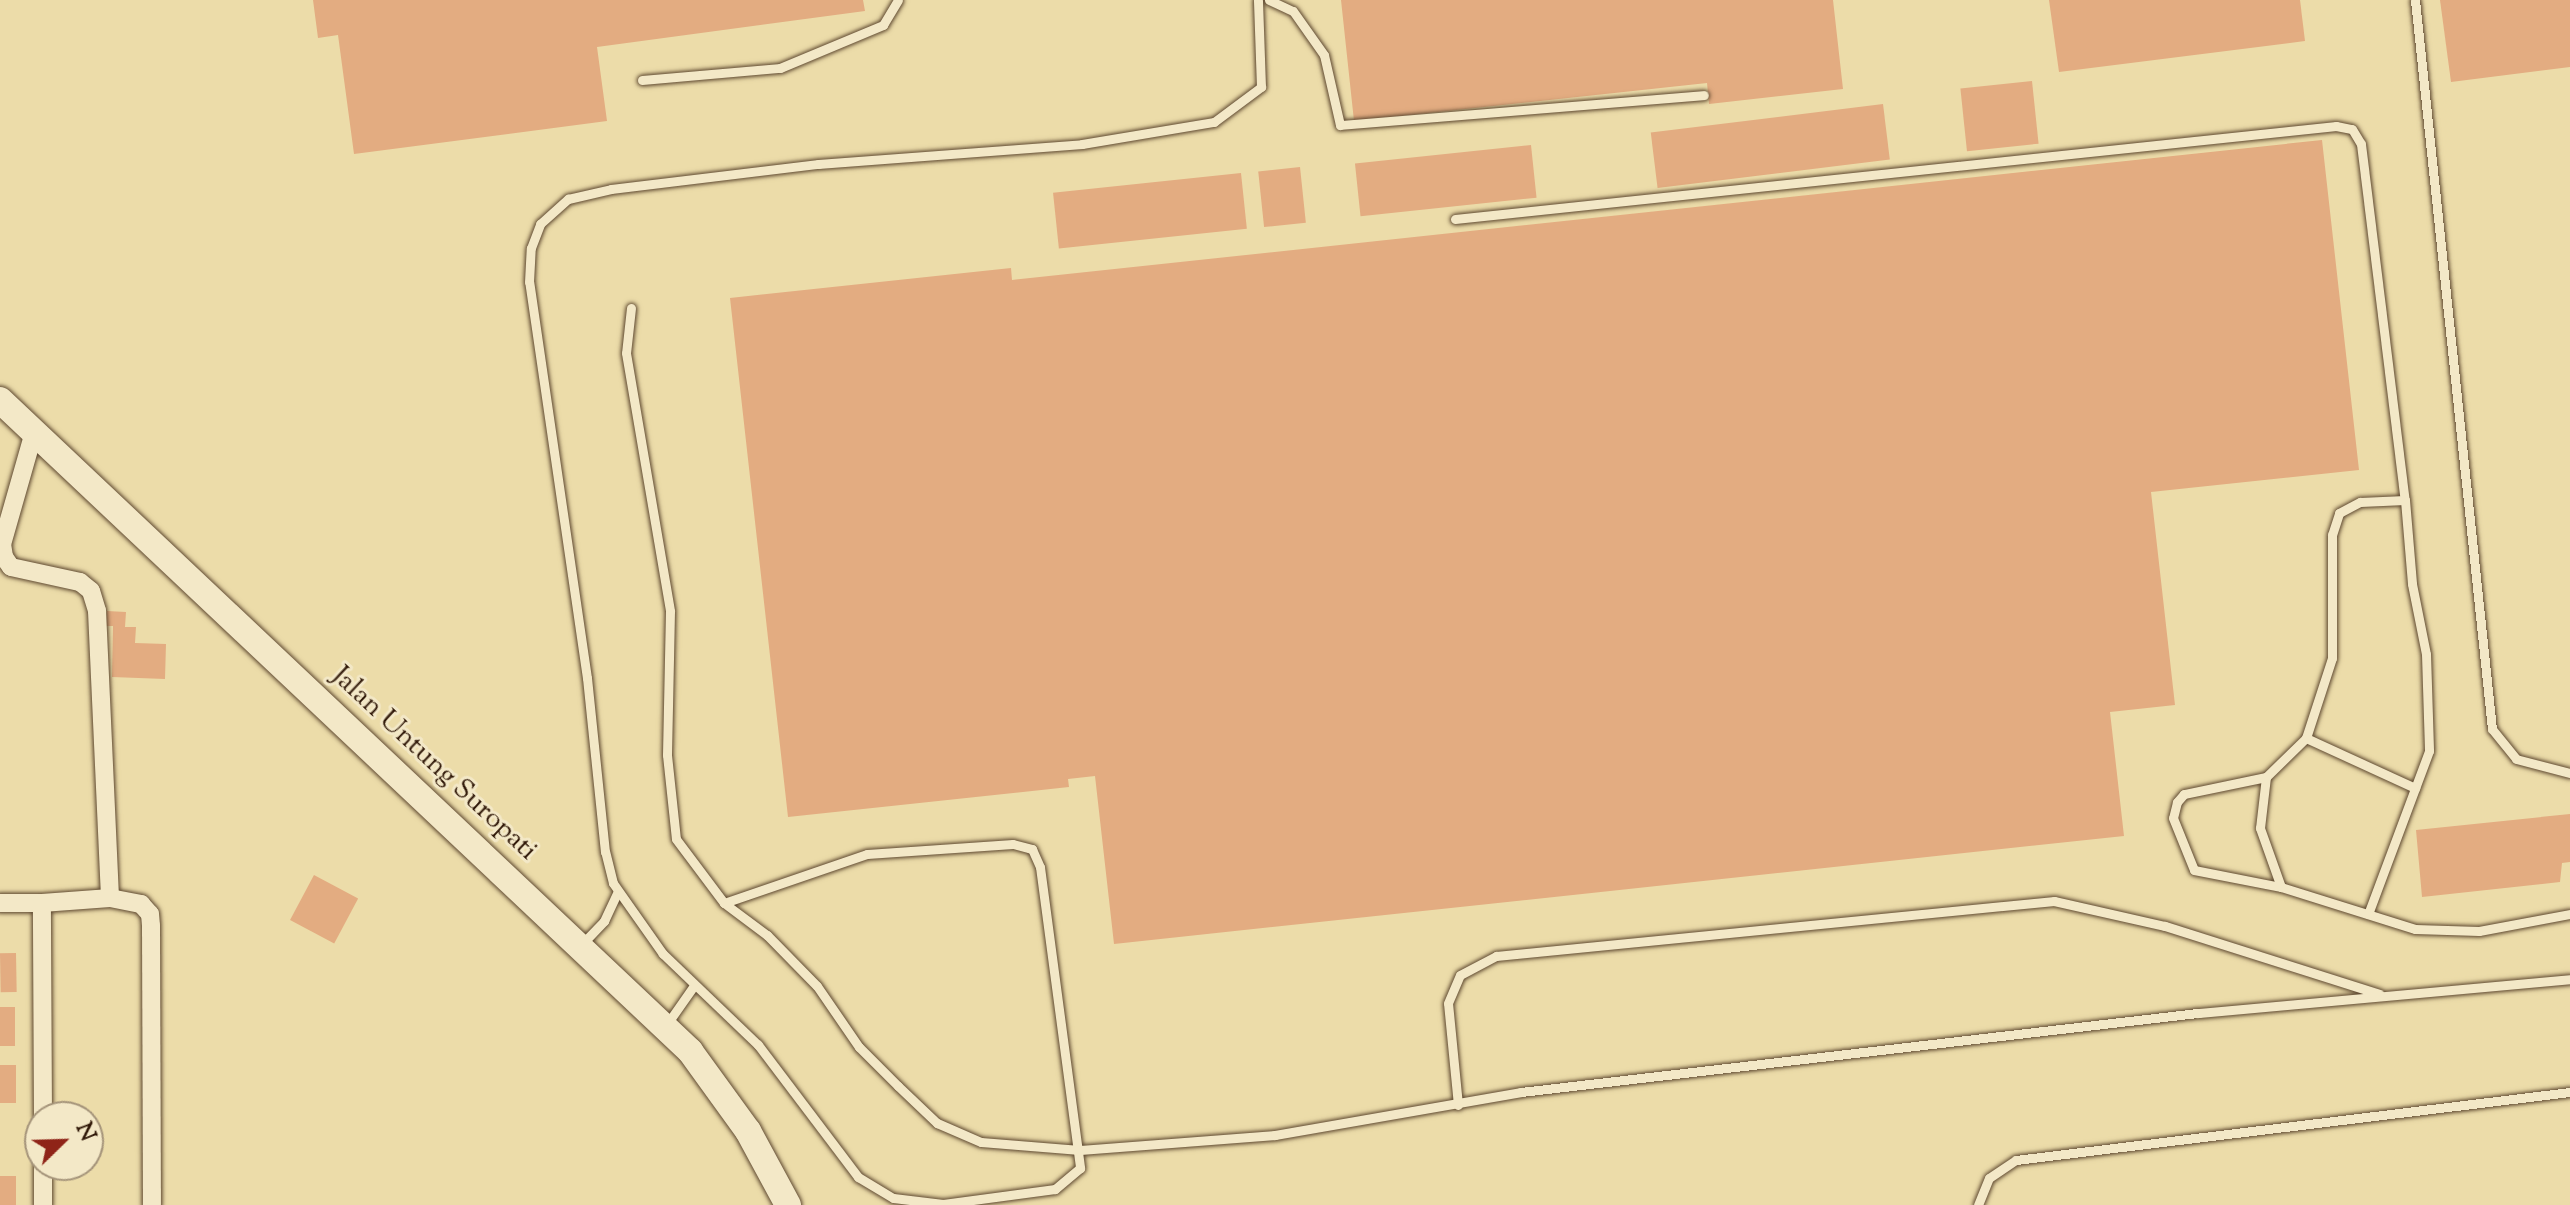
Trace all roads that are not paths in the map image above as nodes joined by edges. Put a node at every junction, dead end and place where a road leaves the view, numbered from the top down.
1 (898, 0) edge
2 (1258, 0) edge
3 (1269, 0) edge
4 (2415, 0) edge
5 (642, 80) dead end
6 (1704, 95) dead end
7 (1455, 219) dead end
8 (631, 308) dead end
9 (0, 400) edge
10 (34, 432) junction
11 (2405, 500) junction
12 (2306, 738) junction
13 (2570, 773) edge
14 (2266, 777) junction
15 (2415, 788) junction
16 (2281, 887) junction
17 (618, 891) junction
18 (110, 898) junction
19 (0, 903) edge
20 (42, 903) junction
21 (724, 903) junction
22 (2368, 914) junction
23 (2570, 914) edge
24 (580, 946) junction
25 (2570, 979) edge
26 (693, 987) junction
27 (2387, 996) junction
28 (665, 1027) junction
29 (2570, 1092) edge
30 (43, 1101) edge
31 (1458, 1105) junction
32 (1080, 1150) junction
33 (43, 1181) edge
34 (43, 1205) edge
35 (152, 1205) edge
36 (788, 1205) edge
37 (1978, 1205) edge

1 - 5 lane
2 - 17 lane
3 - 6 lane
4 - 13 lane
7 - 11 lane
8 - 21 lane
9 - 10 main road, Jalan Untung Suropati
10 - 18 street
10 - 24 main road, Jalan Untung Suropati
11 - 12 lane
11 - 15 lane
12 - 14 lane
12 - 15 lane
14 - 16 lane
14 - 16 lane
15 - 22 lane
16 - 22 lane
17 - 24 lane
17 - 26 lane
18 - 20 street
18 - 35 street
19 - 20 street
20 - 30 street
21 - 32 lane
21 - 32 lane
22 - 23 lane
24 - 28 main road, Jalan Untung Suropati
25 - 27 lane
26 - 28 lane
26 - 32 lane
27 - 31 lane
27 - 31 lane
28 - 36 main road, Jalan Untung Suropati
29 - 37 lane
31 - 32 lane
33 - 34 street

